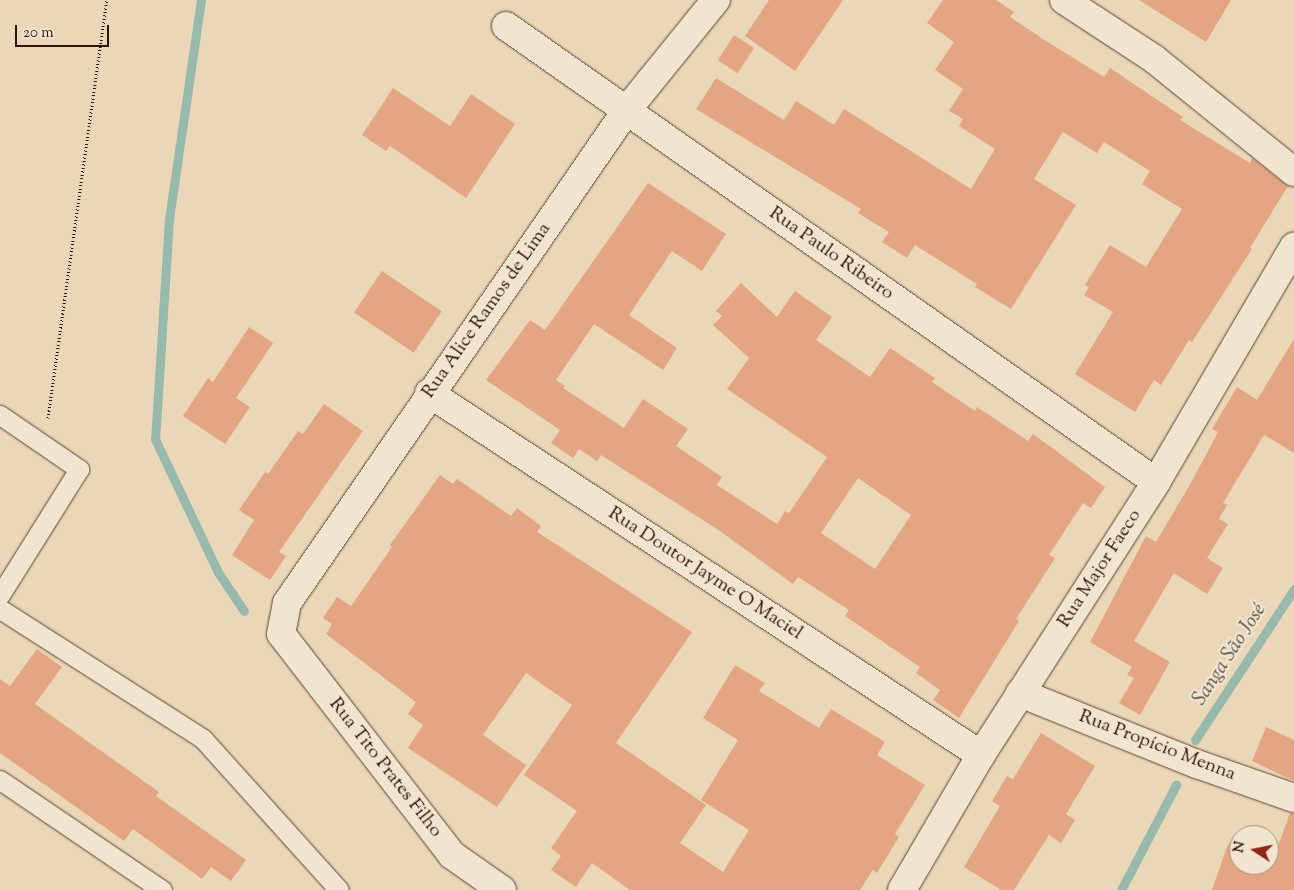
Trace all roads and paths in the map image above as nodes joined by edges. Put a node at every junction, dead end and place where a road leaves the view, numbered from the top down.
1 (107, 0) edge
2 (716, 0) edge
3 (1064, 0) edge
4 (506, 26) dead end
5 (626, 111) junction
6 (1294, 172) edge
7 (1294, 247) edge
8 (429, 394) junction
9 (0, 415) edge
10 (39, 442) junction
11 (1156, 482) junction
12 (0, 595) edge
13 (0, 609) edge
14 (281, 634) joint
15 (1020, 693) junction
16 (981, 755) junction
17 (0, 780) edge
18 (1294, 798) edge
19 (162, 890) edge
20 (339, 890) edge
21 (502, 890) edge
22 (902, 890) edge

1 - 10 path
2 - 5 street, Rua Alice Ramos de Lima
3 - 6 street
4 - 5 street, Rua Paulo Ribeiro
5 - 8 street, Rua Alice Ramos de Lima
5 - 11 street, Rua Paulo Ribeiro
7 - 11 street, Rua Major Faeco
8 - 14 street, Rua Alice Ramos de Lima
8 - 16 street, Rua Doutor Jayme O Maciel
9 - 10 lane
10 - 12 lane
11 - 15 street, Rua Major Faeco
13 - 20 lane
14 - 21 street, Rua Tito Prates Filho
15 - 16 street, Rua Major Faeco
15 - 18 street, Rua Propício Menna
16 - 22 street, Rua Major Faeco
17 - 19 lane

